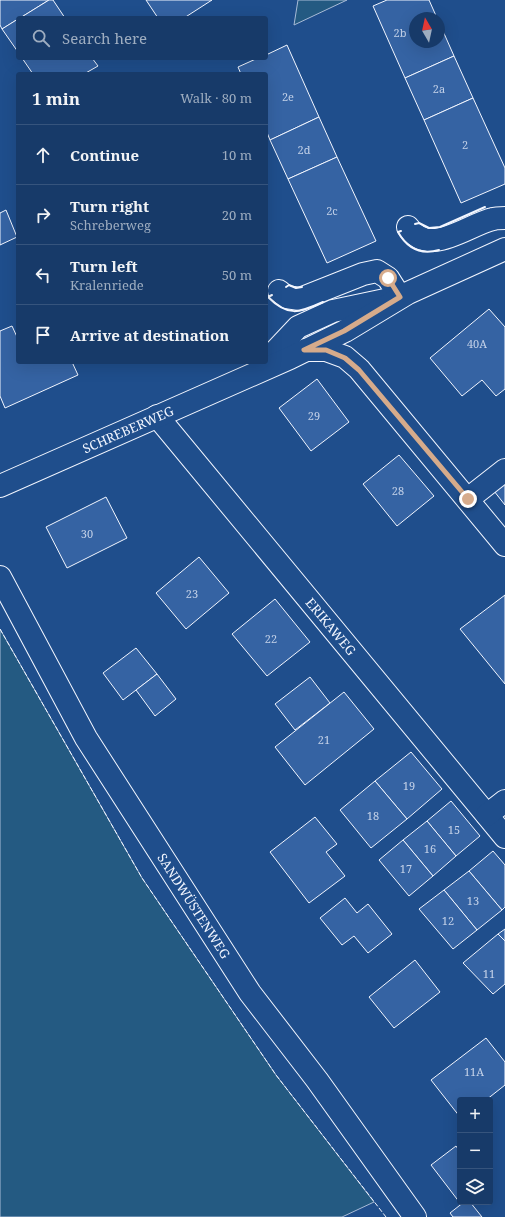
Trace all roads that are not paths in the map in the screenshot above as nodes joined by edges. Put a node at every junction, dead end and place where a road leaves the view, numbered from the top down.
1 (505, 218) edge
2 (408, 227) dead end
3 (505, 248) edge
4 (278, 291) dead end
5 (400, 297) junction
6 (304, 350) junction
7 (268, 359) edge
8 (268, 363) edge
9 (262, 365) edge
10 (157, 416) junction
11 (505, 470) edge
12 (0, 486) edge
13 (468, 499) junction
14 (505, 545) edge
15 (0, 577) edge
16 (505, 802) edge
17 (487, 815) junction
18 (505, 837) edge
19 (415, 1217) edge

1 - 2 street
3 - 5 street, SCHREBERWEG
4 - 5 street
5 - 6 street, SCHREBERWEG
5 - 7 street, SCHREBERWEG
6 - 8 street, SCHREBERWEG
6 - 13 street
9 - 10 street, SCHREBERWEG
10 - 12 street, SCHREBERWEG
10 - 17 street, ERIKAWEG
11 - 13 street
13 - 14 street
15 - 19 street, SANDWÜSTENWEG
16 - 17 street
17 - 18 street, ERIKAWEG

